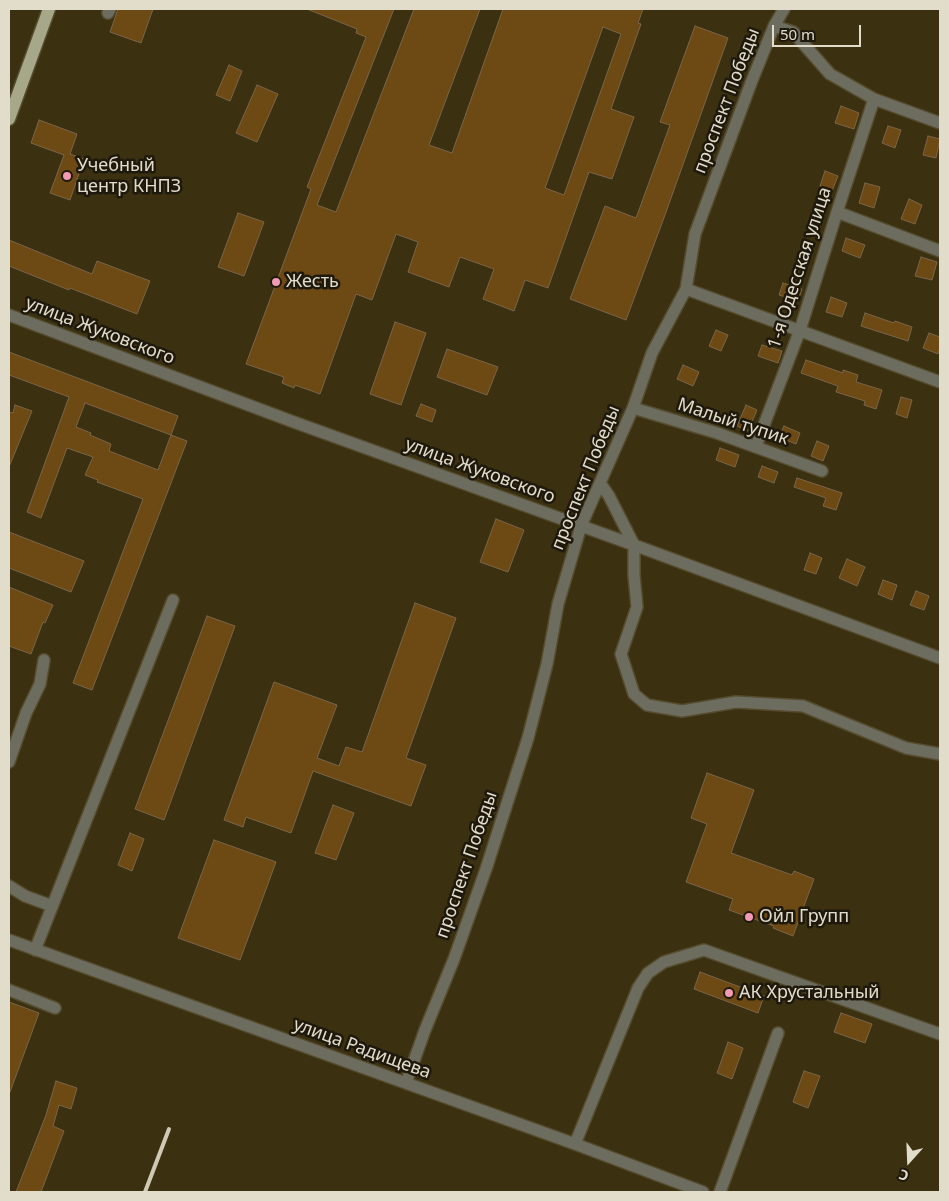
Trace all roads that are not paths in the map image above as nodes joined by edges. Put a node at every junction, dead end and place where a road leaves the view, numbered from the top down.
1 (49, 9) edge
2 (784, 9) edge
3 (774, 26) junction
4 (874, 99) junction
5 (9, 119) edge
6 (940, 123) edge
7 (837, 212) junction
8 (940, 251) edge
9 (686, 289) junction
10 (9, 315) edge
11 (800, 330) junction
12 (940, 382) edge
13 (633, 408) junction
14 (756, 446) junction
15 (822, 471) dead end
16 (600, 483) junction
17 (581, 526) junction
18 (634, 545) junction
19 (173, 600) dead end
20 (940, 658) edge
21 (44, 660) dead end
22 (940, 754) edge
23 (9, 762) edge
24 (9, 886) edge
25 (52, 906) junction
26 (9, 940) edge
27 (35, 950) junction
28 (9, 990) edge
29 (55, 1008) dead end
30 (778, 1033) dead end
31 (940, 1034) edge
32 (406, 1083) junction
33 (575, 1144) junction
34 (703, 1192) edge
35 (720, 1192) edge

1 - 5 main road
2 - 3 street, проспект Победы
3 - 4 street
3 - 9 street, проспект Победы
4 - 6 street
4 - 7 street, 1-я Одесская улица
7 - 8 street
7 - 11 street, 1-я Одесская улица
9 - 11 street
9 - 13 street, проспект Победы
10 - 17 street, улица Жуковского
11 - 12 street
11 - 14 street, 1-я Одесская улица
13 - 14 street, Малый тупик
13 - 16 street, проспект Победы
14 - 15 street, Малый тупик
16 - 17 street, проспект Победы
16 - 18 street
17 - 18 street, улица Жуковского
17 - 32 street, проспект Победы
18 - 20 street, улица Жуковского
18 - 22 street
19 - 25 street
21 - 23 street
24 - 25 street
25 - 27 street
26 - 27 street, улица Радищева
27 - 32 street, улица Радищева
28 - 29 street
30 - 35 street
31 - 33 street
32 - 33 street, улица Радищева
33 - 34 street, улица Радищева

